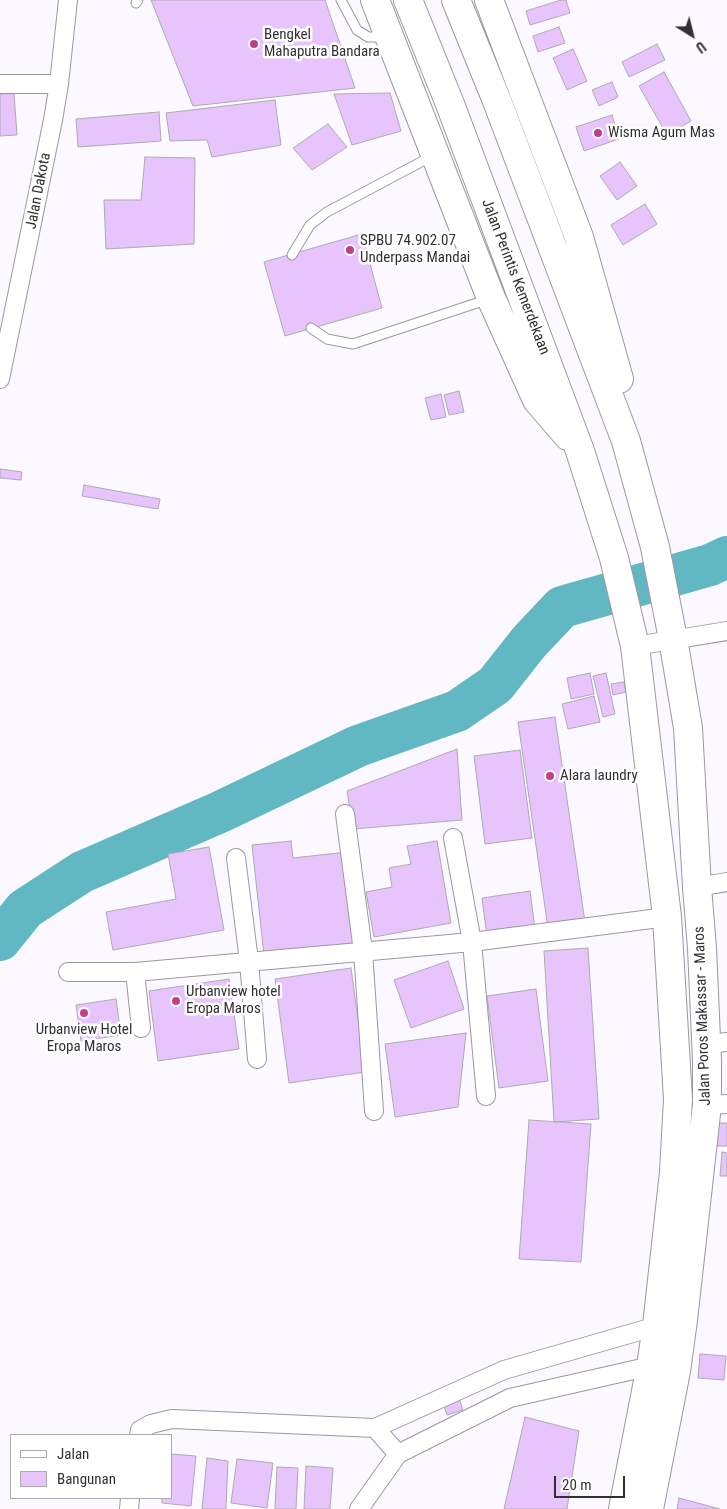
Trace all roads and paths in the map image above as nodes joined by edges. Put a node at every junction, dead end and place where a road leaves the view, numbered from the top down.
1 (68, 0) edge
2 (342, 0) edge
3 (375, 0) edge
4 (408, 0) edge
5 (456, 0) edge
6 (489, 0) edge
7 (389, 37) junction
8 (0, 84) edge
9 (59, 84) junction
10 (434, 155) junction
11 (292, 255) dead end
12 (491, 298) junction
13 (311, 328) dead end
14 (0, 380) edge
15 (626, 441) junction
16 (580, 451) junction
17 (727, 631) edge
18 (673, 639) junction
19 (635, 646) junction
20 (345, 814) dead end
21 (454, 838) dead end
22 (236, 858) dead end
23 (727, 882) edge
24 (697, 887) junction
25 (668, 916) junction
26 (472, 942) junction
27 (363, 951) junction
28 (249, 961) junction
29 (68, 972) dead end
30 (135, 972) junction
31 (141, 1028) dead end
32 (717, 1043) edge
33 (257, 1059) dead end
34 (486, 1096) dead end
35 (717, 1105) edge
36 (374, 1111) dead end
37 (657, 1326) junction
38 (651, 1366) junction
39 (504, 1370) junction
40 (510, 1398) junction
41 (375, 1428) junction
42 (140, 1434) edge
43 (398, 1454) junction
44 (359, 1509) edge
45 (623, 1509) edge
46 (649, 1509) edge

1 - 9 street, Jalan Dakota
2 - 7 lane
3 - 7 highway
4 - 16 highway, Jalan Perintis Kemerdekaan
5 - 15 highway
6 - 15 highway
7 - 10 highway
8 - 9 street
9 - 14 street, Jalan Dakota
10 - 11 lane
10 - 12 highway
12 - 13 lane
12 - 16 highway
15 - 18 highway, Jalan Poros Makassar - Maros
16 - 19 highway, Jalan Perintis Kemerdekaan
17 - 18 street
18 - 19 street
18 - 24 highway, Jalan Poros Makassar - Maros
19 - 25 highway, Jalan Poros Makassar - Maros
20 - 27 street
21 - 26 street
22 - 28 street
23 - 24 street
24 - 32 highway, Jalan Poros Makassar - Maros
25 - 26 street
25 - 37 highway, Jalan Poros Makassar - Maros
26 - 27 street
26 - 34 street
27 - 28 street
27 - 36 street
28 - 30 street
28 - 33 street
29 - 30 street
30 - 31 street
32 - 35 highway, Jalan Poros Makassar - Maros
35 - 46 highway, Jalan Poros Makassar - Maros
37 - 38 highway, Jalan Poros Makassar - Maros
37 - 39 street
38 - 40 street
38 - 45 highway, Jalan Poros Makassar - Maros
39 - 40 street
39 - 41 street
40 - 43 street
41 - 42 street
41 - 43 street
43 - 44 street

